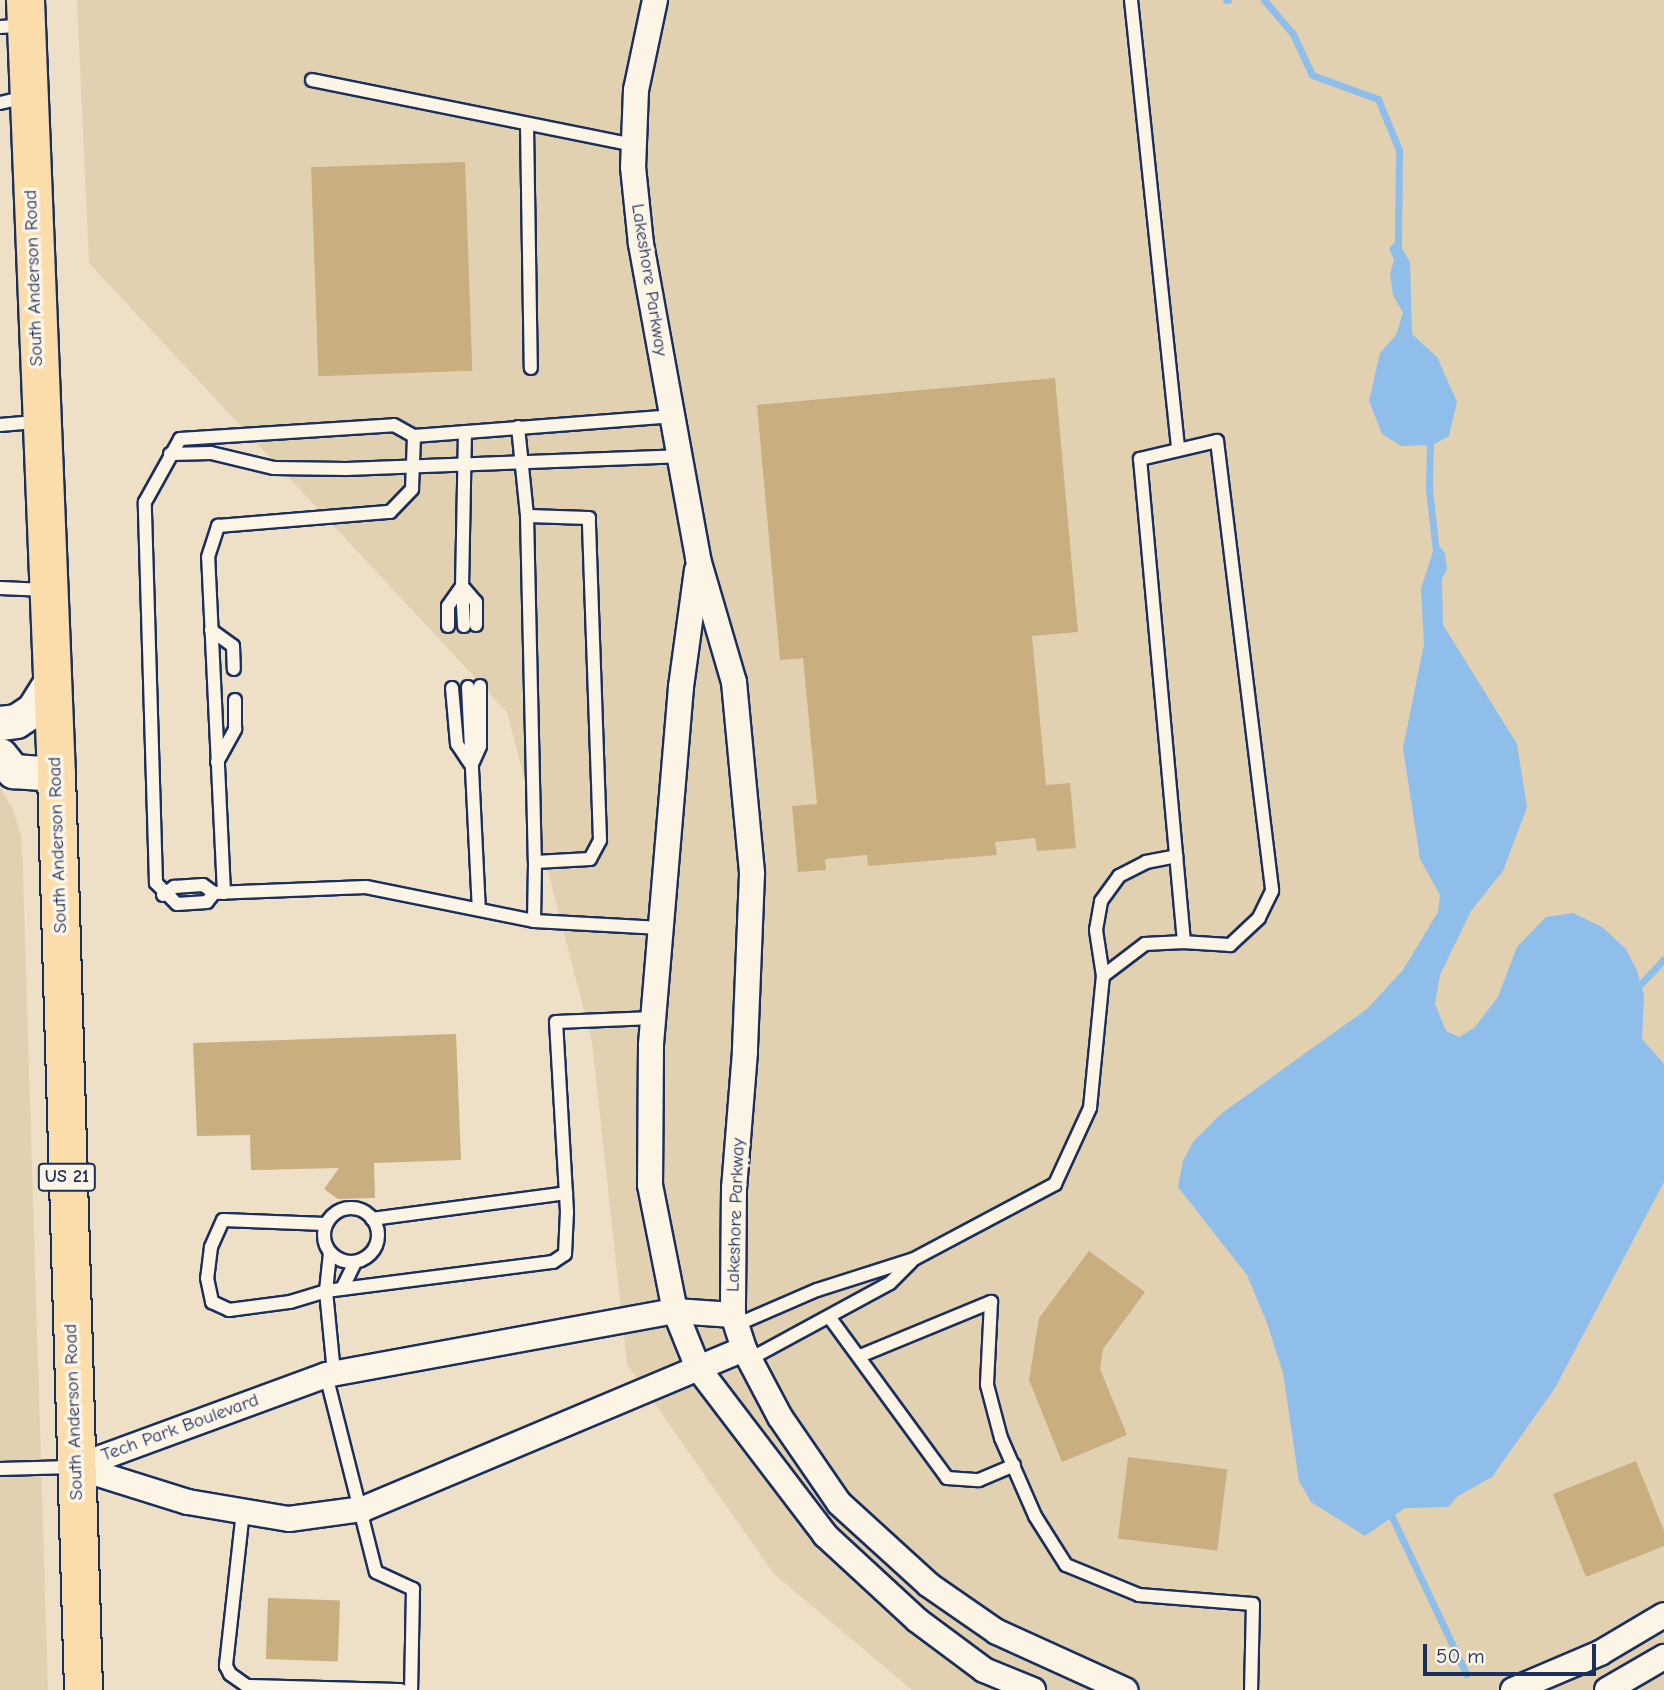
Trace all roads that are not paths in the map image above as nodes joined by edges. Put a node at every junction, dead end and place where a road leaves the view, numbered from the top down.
1 (656, 0) edge
2 (1131, 0) edge
3 (17, 18) edge
4 (313, 80) dead end
5 (14, 100) edge
6 (527, 126) junction
7 (634, 145) junction
8 (531, 368) dead end
9 (671, 416) junction
10 (39, 422) junction
11 (0, 425) edge
12 (518, 428) junction
13 (465, 432) junction
14 (414, 436) junction
15 (1178, 450) junction
16 (170, 454) junction
17 (679, 456) junction
18 (519, 462) junction
19 (466, 464) junction
20 (411, 467) junction
21 (527, 516) junction
22 (698, 559) junction
23 (462, 586) junction
24 (0, 588) edge
25 (46, 590) junction
26 (470, 625) dead end
27 (448, 626) dead end
28 (211, 630) junction
29 (234, 669) dead end
30 (51, 681) junction
31 (474, 686) dead end
32 (453, 688) dead end
33 (235, 700) dead end
34 (0, 723) edge
35 (0, 755) edge
36 (216, 762) junction
37 (472, 765) junction
38 (56, 774) junction
39 (1176, 856) junction
40 (535, 862) junction
41 (219, 893) junction
42 (480, 908) junction
43 (534, 920) junction
44 (661, 928) junction
45 (1184, 942) junction
46 (1103, 976) junction
47 (653, 1018) junction
48 (566, 1193) junction
49 (372, 1219) junction
50 (325, 1224) junction
51 (330, 1253) junction
52 (914, 1259) junction
53 (355, 1262) junction
54 (342, 1289) junction
55 (326, 1291) junction
56 (675, 1311) junction
57 (830, 1318) junction
58 (735, 1320) junction
59 (747, 1354) junction
60 (860, 1356) junction
61 (698, 1368) junction
62 (330, 1374) junction
63 (1014, 1465) junction
64 (76, 1467) junction
65 (0, 1469) edge
66 (363, 1509) junction
67 (243, 1511) junction
68 (1664, 1615) edge
69 (1664, 1657) edge
70 (83, 1690) edge
71 (401, 1690) edge
72 (411, 1690) edge
73 (1033, 1690) edge
74 (1125, 1690) edge
75 (1251, 1690) edge
76 (1513, 1690) edge
77 (1607, 1690) edge

1 - 7 street, Lakeshore Parkway
2 - 15 lane
3 - 5 main road, South Anderson Road / US 21
4 - 6 lane
5 - 10 main road, South Anderson Road / US 21
6 - 7 lane
6 - 8 lane
7 - 9 street, Lakeshore Parkway
9 - 12 lane
9 - 17 street, Lakeshore Parkway
10 - 11 lane
10 - 25 main road, South Anderson Road / US 21
12 - 13 lane
12 - 18 lane
13 - 14 lane
13 - 19 lane
14 - 16 lane
14 - 20 lane
15 - 39 lane
15 - 45 lane
16 - 20 lane
16 - 41 lane
17 - 18 lane
17 - 22 street, Lakeshore Parkway
18 - 19 lane
18 - 21 lane
19 - 20 lane
19 - 23 lane
20 - 28 lane
21 - 40 lane
21 - 40 lane
22 - 44 street, Lakeshore Parkway
22 - 58 street, Lakeshore Parkway
23 - 26 lane
23 - 27 lane
24 - 25 lane
25 - 30 main road, South Anderson Road / US 21
28 - 29 lane
28 - 36 lane
30 - 34 street
30 - 38 main road, South Anderson Road / US 21
31 - 37 lane
32 - 37 lane
33 - 36 lane
35 - 38 street
36 - 41 lane
37 - 42 lane
38 - 64 main road, South Anderson Road / US 21
39 - 45 lane
39 - 46 lane
40 - 43 lane
41 - 42 lane
42 - 43 lane
43 - 44 lane
44 - 47 street, Lakeshore Parkway
45 - 46 lane
46 - 52 lane
47 - 48 lane
47 - 56 street, Lakeshore Parkway
48 - 49 lane
48 - 54 lane
49 - 50 lane
49 - 53 lane
50 - 51 lane
50 - 55 lane
51 - 53 lane
51 - 55 lane
52 - 57 lane
52 - 58 lane
53 - 54 lane
54 - 55 lane
55 - 62 lane
56 - 58 street, Tech Park Boulevard
56 - 61 street, Lakeshore Parkway
56 - 62 street, Tech Park Boulevard
57 - 59 lane
57 - 60 lane
58 - 59 street, Lakeshore Parkway
59 - 61 street, Tech Park Boulevard
59 - 74 street, Lakeshore Parkway
60 - 63 lane
60 - 63 lane
61 - 66 street, Tech Park Boulevard
61 - 73 street, Lakeshore Parkway
62 - 64 street, Tech Park Boulevard
62 - 66 lane
63 - 75 lane
64 - 65 lane
64 - 67 street, Tech Park Boulevard
64 - 70 main road, South Anderson Road / US 21
66 - 67 street, Tech Park Boulevard
66 - 72 lane
67 - 71 lane
68 - 76 street
69 - 77 street

